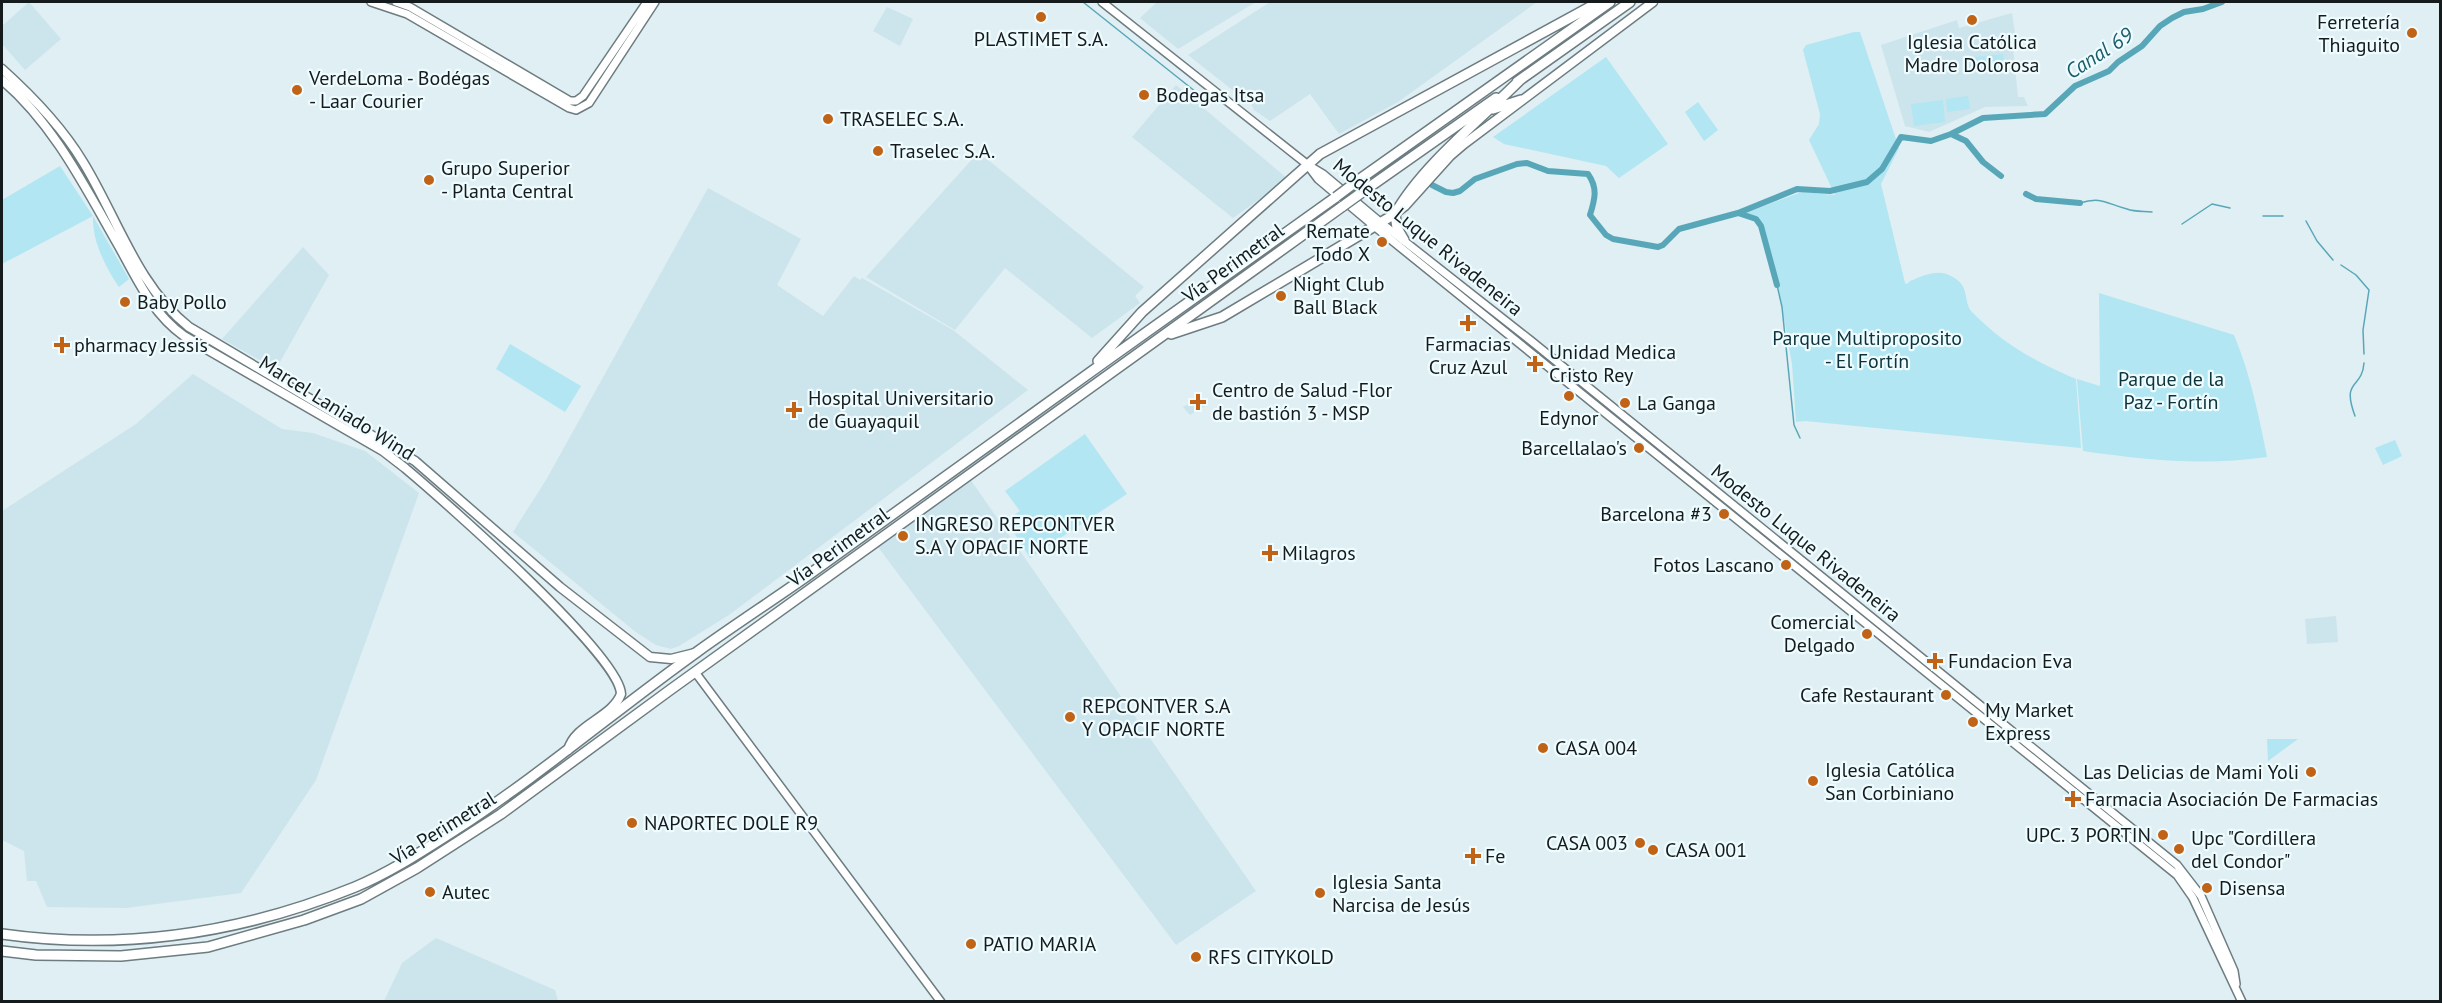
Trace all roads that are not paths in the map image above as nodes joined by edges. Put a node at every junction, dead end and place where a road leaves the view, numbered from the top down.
1 (371, 2) edge
2 (396, 2) edge
3 (647, 2) edge
4 (655, 2) edge
5 (1102, 2) edge
6 (1599, 2) edge
7 (1610, 2) edge
8 (1630, 2) edge
9 (1653, 2) edge
10 (629, 26) junction
11 (636, 31) junction
12 (492, 60) junction
13 (2, 69) edge
14 (2, 80) edge
15 (1520, 80) junction
16 (1521, 100) junction
17 (1491, 109) junction
18 (1473, 114) junction
19 (1308, 165) junction
20 (1395, 214) junction
21 (1377, 224) junction
22 (1404, 240) junction
23 (1158, 339) junction
24 (1086, 374) junction
25 (1884, 627) junction
26 (1872, 629) junction
27 (696, 652) junction
28 (1920, 667) junction
29 (1935, 669) junction
30 (695, 672) junction
31 (568, 750) junction
32 (2050, 772) junction
33 (2074, 780) junction
34 (2102, 803) junction
35 (2095, 808) junction
36 (2, 934) edge
37 (2, 951) edge
38 (2236, 984) junction
39 (941, 1002) edge
40 (2242, 1002) edge

1 - 12 street
2 - 12 street
3 - 10 street
4 - 11 street
5 - 19 street, Modesto Luque Rivadeneira
6 - 19 highway
7 - 24 highway, Vía Perimetral, bridge
8 - 15 highway, Vía Perimetral
9 - 16 main road
10 - 11 street
10 - 12 street
11 - 12 street
13 - 27 main road, Marcel Laniado Wind
14 - 31 main road, Marcel Laniado Wind
15 - 17 highway
15 - 18 highway, Vía Perimetral
16 - 17 highway
16 - 20 main road
17 - 18 highway
17 - 20 highway
18 - 23 highway, Vía Perimetral, bridge
19 - 21 street, Modesto Luque Rivadeneira
19 - 24 highway
20 - 21 highway
20 - 22 highway
21 - 22 street, Modesto Luque Rivadeneira
21 - 23 highway
21 - 26 street, Modesto Luque Rivadeneira
22 - 25 street, Modesto Luque Rivadeneira
23 - 30 highway, Vía Perimetral
24 - 27 highway, Vía Perimetral
25 - 26 street
25 - 29 street, Modesto Luque Rivadeneira
26 - 28 street, Modesto Luque Rivadeneira
27 - 31 highway, Vía Perimetral
28 - 29 street
28 - 32 street, Modesto Luque Rivadeneira
29 - 33 street, Modesto Luque Rivadeneira
30 - 37 highway, Vía Perimetral
30 - 39 street
31 - 36 highway, Vía Perimetral
32 - 33 street
32 - 35 street, Modesto Luque Rivadeneira
33 - 34 street, Modesto Luque Rivadeneira
34 - 35 street
34 - 38 street, Modesto Luque Rivadeneira
35 - 38 street, Modesto Luque Rivadeneira
38 - 40 street, Modesto Luque Rivadeneira

